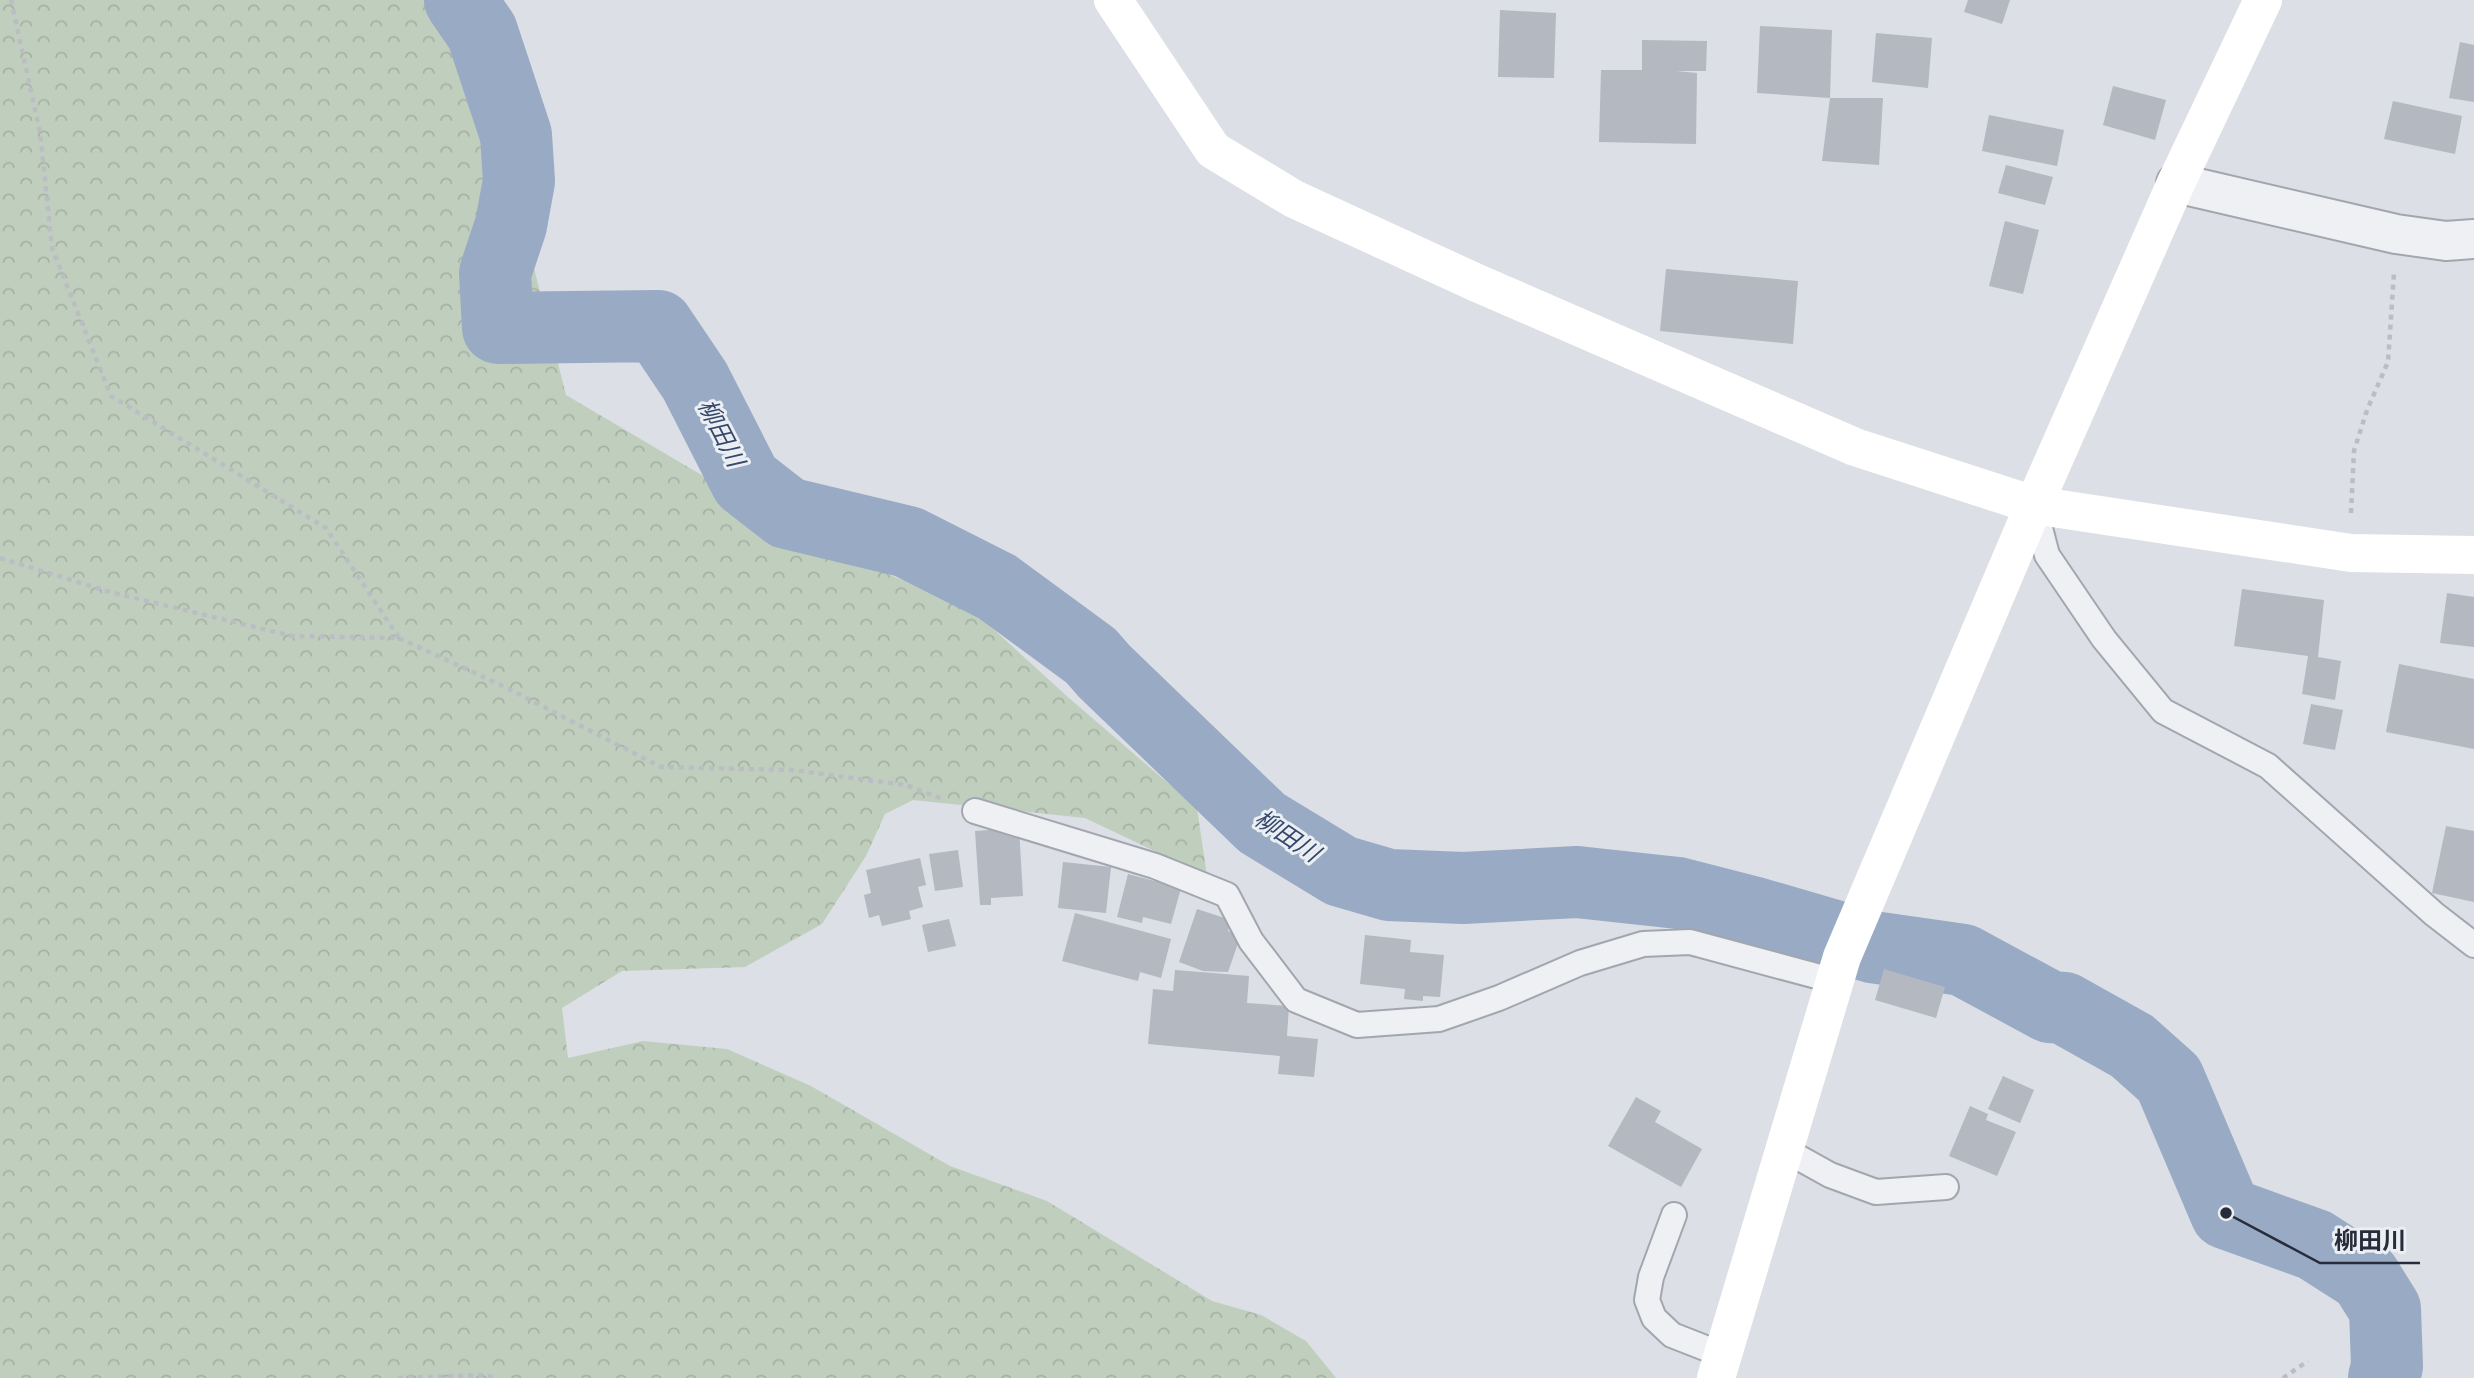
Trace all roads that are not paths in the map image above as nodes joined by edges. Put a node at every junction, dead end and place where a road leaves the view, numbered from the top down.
1 (1113, 0) edge
2 (2263, 0) edge
3 (2176, 183) junction
4 (2474, 239) edge
5 (2034, 505) junction
6 (2474, 555) edge
7 (975, 811) road end
8 (2474, 945) edge
9 (1838, 969) junction
10 (1785, 1150) junction
11 (1947, 1187) dead end
12 (1674, 1215) dead end
13 (1719, 1366) edge

1 - 5 street
2 - 3 street
3 - 4 street
3 - 5 street
5 - 6 street
5 - 8 lane
5 - 9 street
7 - 9 lane
9 - 10 street
10 - 11 lane
10 - 13 street
12 - 13 lane

